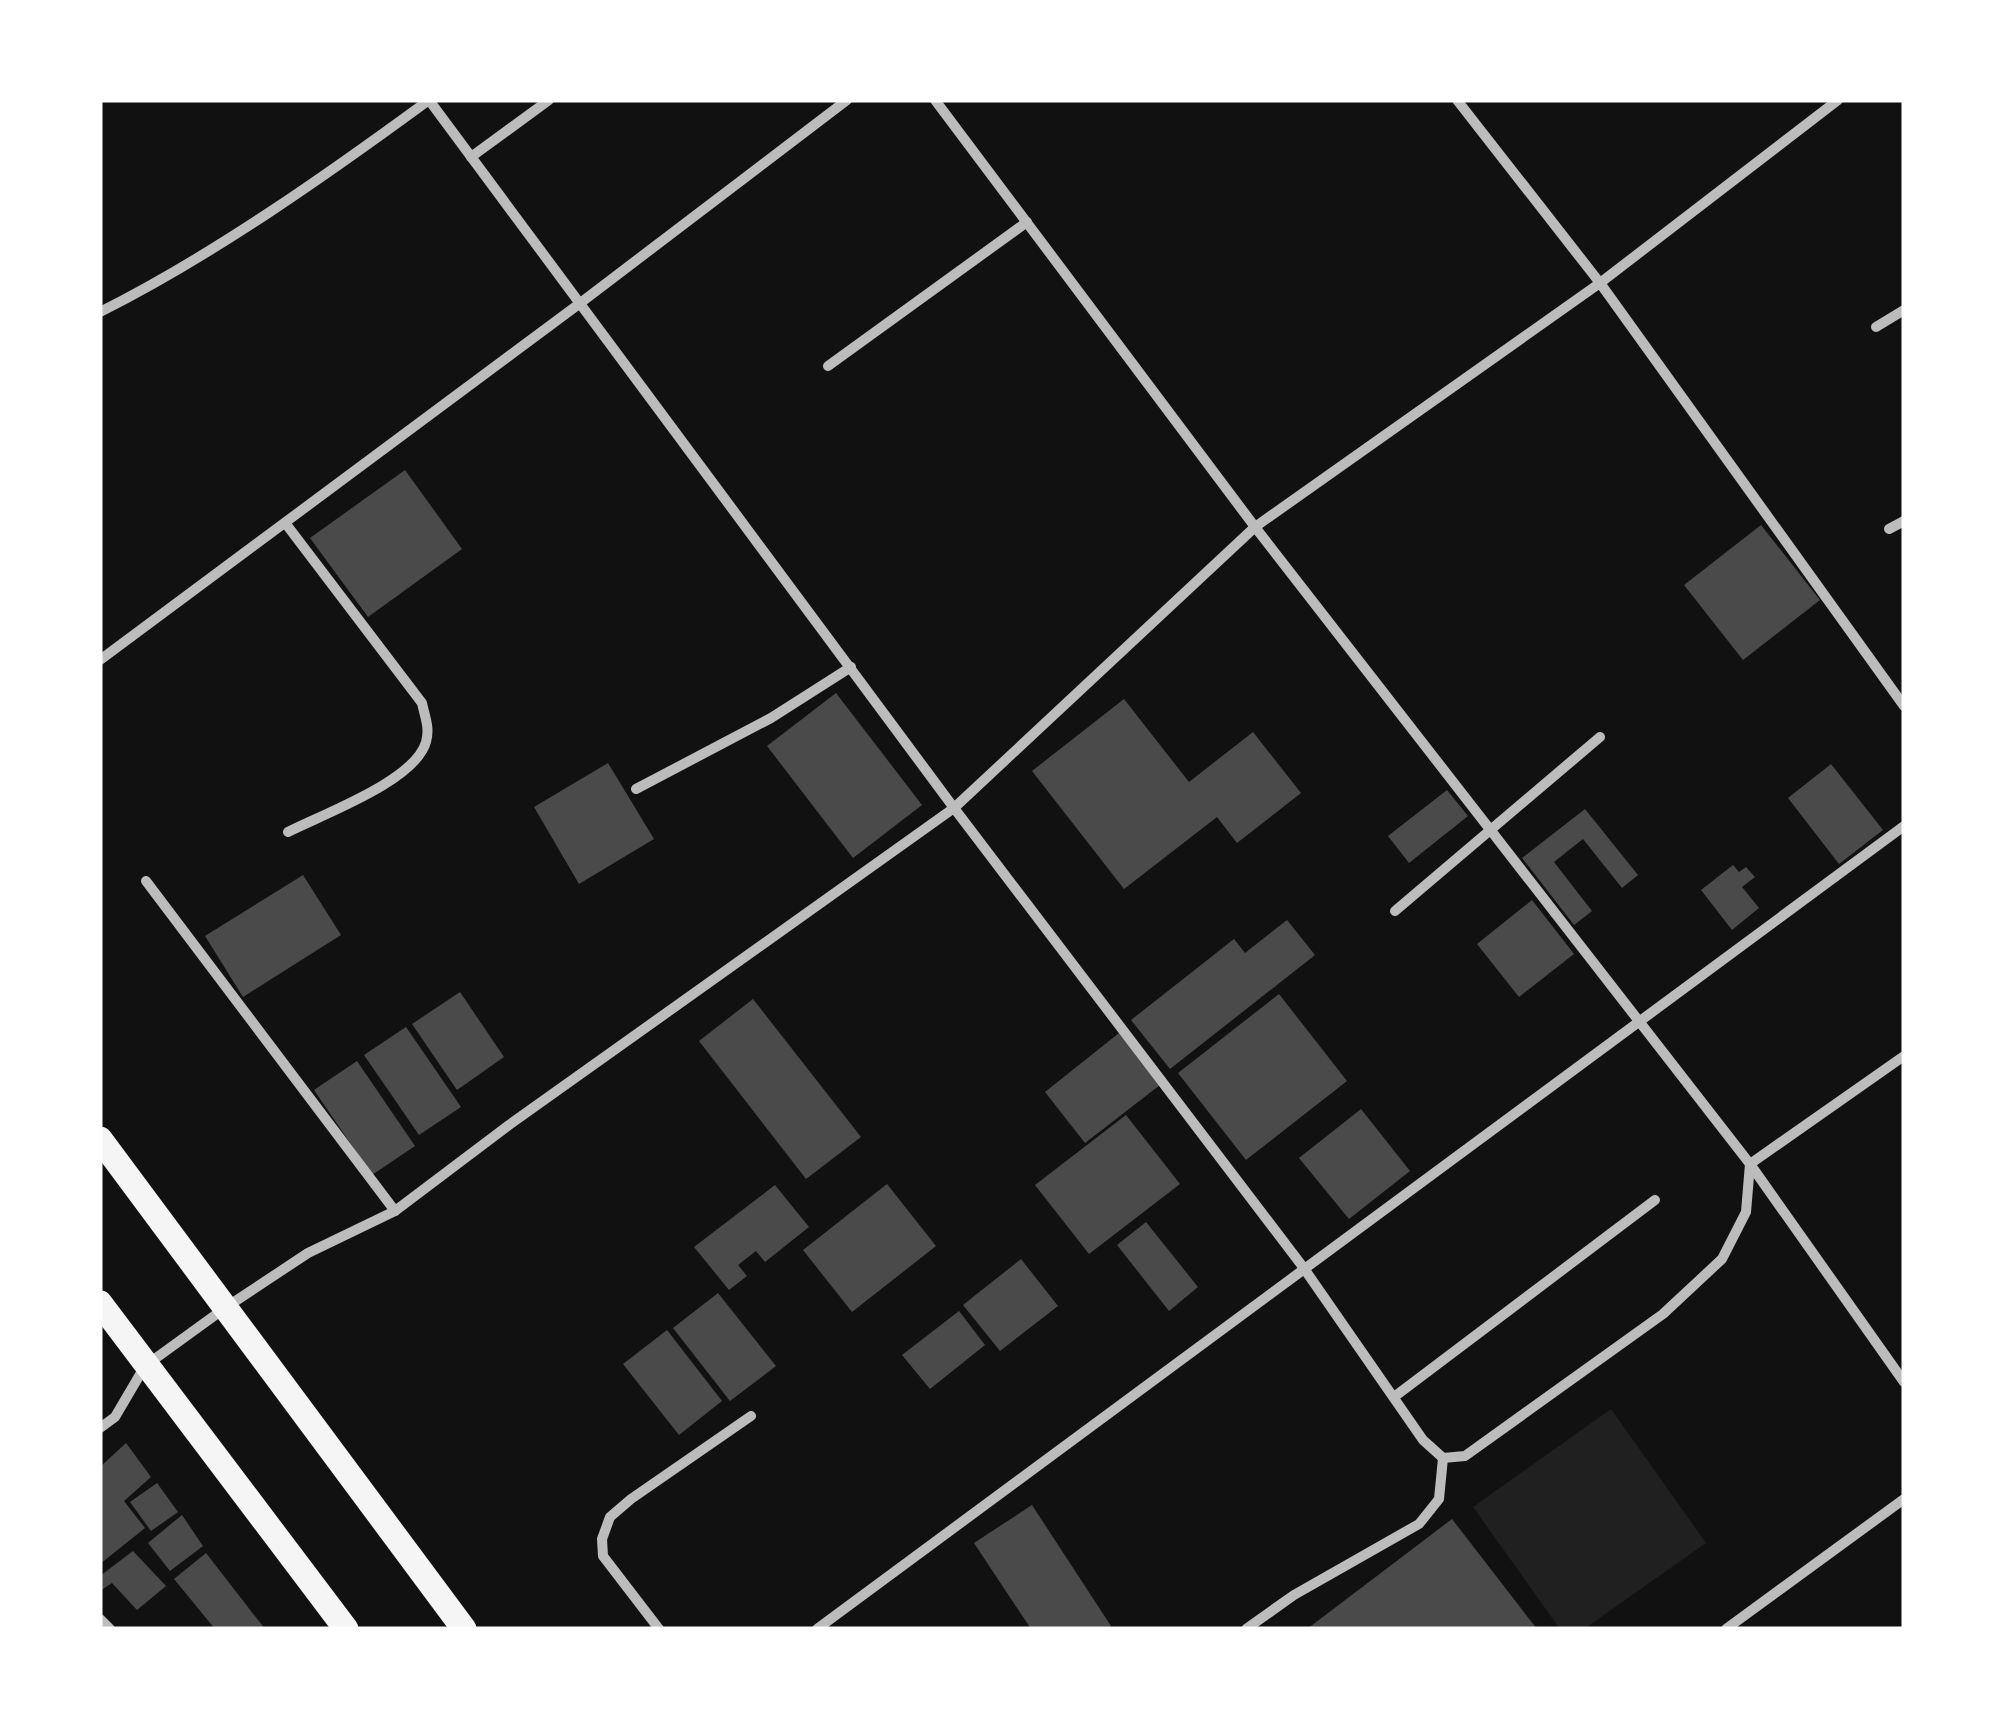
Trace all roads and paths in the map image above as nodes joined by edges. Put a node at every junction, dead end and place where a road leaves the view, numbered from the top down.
1 (549, 100) edge
2 (846, 100) edge
3 (935, 100) edge
4 (1457, 100) edge
5 (1838, 100) edge
6 (471, 158) junction
7 (1026, 222) junction
8 (1600, 283) junction
9 (579, 304) junction
10 (1904, 310) edge
11 (100, 312) edge
12 (1876, 327) dead end
13 (828, 366) dead end
14 (1904, 521) edge
15 (286, 524) junction
16 (1255, 527) junction
17 (1889, 530) dead end
18 (100, 660) edge
19 (851, 668) junction
20 (1904, 706) edge
21 (1600, 736) dead end
22 (636, 789) dead end
23 (954, 808) junction
24 (1904, 826) edge
25 (1491, 830) junction
26 (288, 832) dead end
27 (146, 880) dead end
28 (1396, 911) dead end
29 (1640, 1022) junction
30 (1904, 1056) edge
31 (100, 1139) edge
32 (1750, 1164) junction
33 (1655, 1200) dead end
34 (395, 1211) junction
35 (1303, 1267) junction
36 (100, 1303) edge
37 (225, 1308) junction
38 (145, 1366) junction
39 (1904, 1382) edge
40 (1394, 1397) junction
41 (751, 1416) dead end
42 (100, 1428) edge
43 (1443, 1458) junction
44 (1904, 1499) edge
45 (100, 1618) edge
46 (110, 1629) edge
47 (346, 1629) edge
48 (464, 1629) edge
49 (659, 1629) edge
50 (817, 1629) edge
51 (1246, 1629) edge
52 (1726, 1629) edge

1 - 6 street
2 - 9 street
3 - 7 street
4 - 8 street
5 - 8 street
6 - 9 street
6 - 11 street
7 - 13 street
7 - 16 street
8 - 16 street
8 - 20 street
9 - 15 street
9 - 19 street
10 - 12 street
14 - 17 street
15 - 18 street
15 - 26 street
16 - 23 street
16 - 25 street
19 - 22 street
19 - 23 street
21 - 25 street
23 - 34 street
23 - 35 street
24 - 29 street
25 - 28 street
25 - 29 street
27 - 34 street
29 - 32 street
29 - 35 street
30 - 32 street
31 - 37 main road
32 - 39 street
32 - 43 street
33 - 40 street
34 - 37 street
35 - 40 street
35 - 50 street
36 - 38 main road
37 - 38 street
37 - 48 main road
38 - 42 street
38 - 47 main road
40 - 43 street
41 - 49 street
43 - 51 street
44 - 52 street
45 - 46 street

